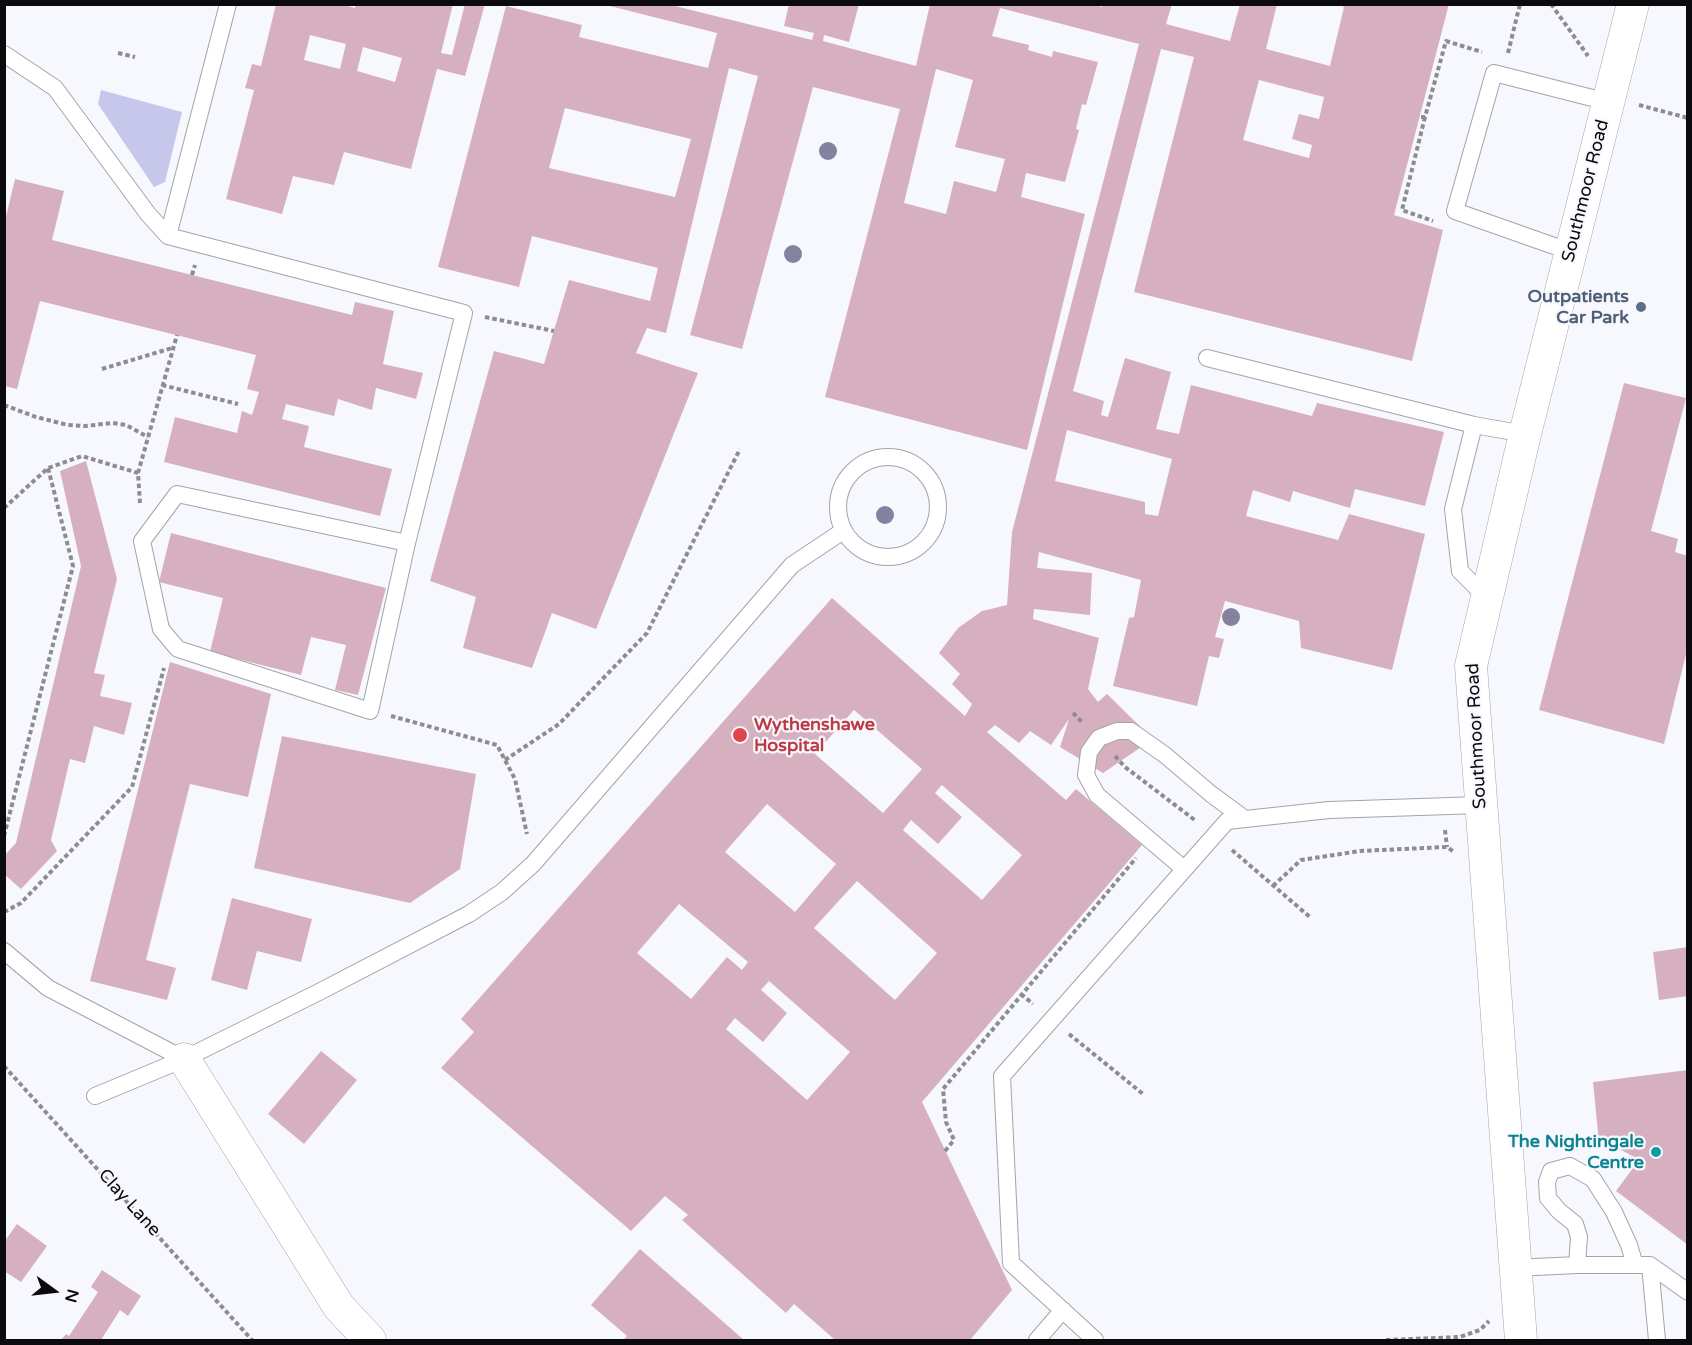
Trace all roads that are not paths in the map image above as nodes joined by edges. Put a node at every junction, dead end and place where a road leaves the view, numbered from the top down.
1 (228, 4) edge
2 (1633, 4) edge
3 (4, 54) edge
4 (1608, 102) junction
5 (168, 236) junction
6 (1570, 252) junction
7 (1207, 358) dead end
8 (1474, 425) junction
9 (1525, 434) junction
10 (843, 531) junction
11 (407, 543) junction
12 (1486, 597) junction
13 (1480, 805) junction
14 (1245, 819) junction
15 (1184, 869) junction
16 (4, 951) edge
17 (184, 1059) junction
18 (95, 1096) dead end
19 (1577, 1265) junction
20 (1643, 1265) junction
21 (1515, 1268) junction
22 (1688, 1292) edge
23 (1062, 1310) junction
24 (370, 1341) edge
25 (1037, 1341) edge
26 (1095, 1341) edge
27 (1521, 1341) edge
28 (1657, 1341) edge

1 - 5 lane
2 - 4 street, Southmoor Road
3 - 5 lane
4 - 6 street, Southmoor Road
4 - 6 lane
5 - 11 lane
6 - 9 street, Southmoor Road
7 - 8 lane
8 - 9 lane
8 - 12 lane
9 - 12 street, Southmoor Road
10 - 10 lane
10 - 17 lane
11 - 11 lane
12 - 13 street, Southmoor Road
13 - 14 lane
13 - 21 street, Southmoor Road
14 - 15 lane
14 - 15 lane
15 - 23 lane
16 - 17 lane
17 - 18 lane
17 - 24 street
19 - 20 lane
19 - 20 lane
19 - 21 lane
20 - 22 lane
20 - 28 lane
21 - 27 street, Southmoor Road
23 - 25 lane
23 - 26 lane

